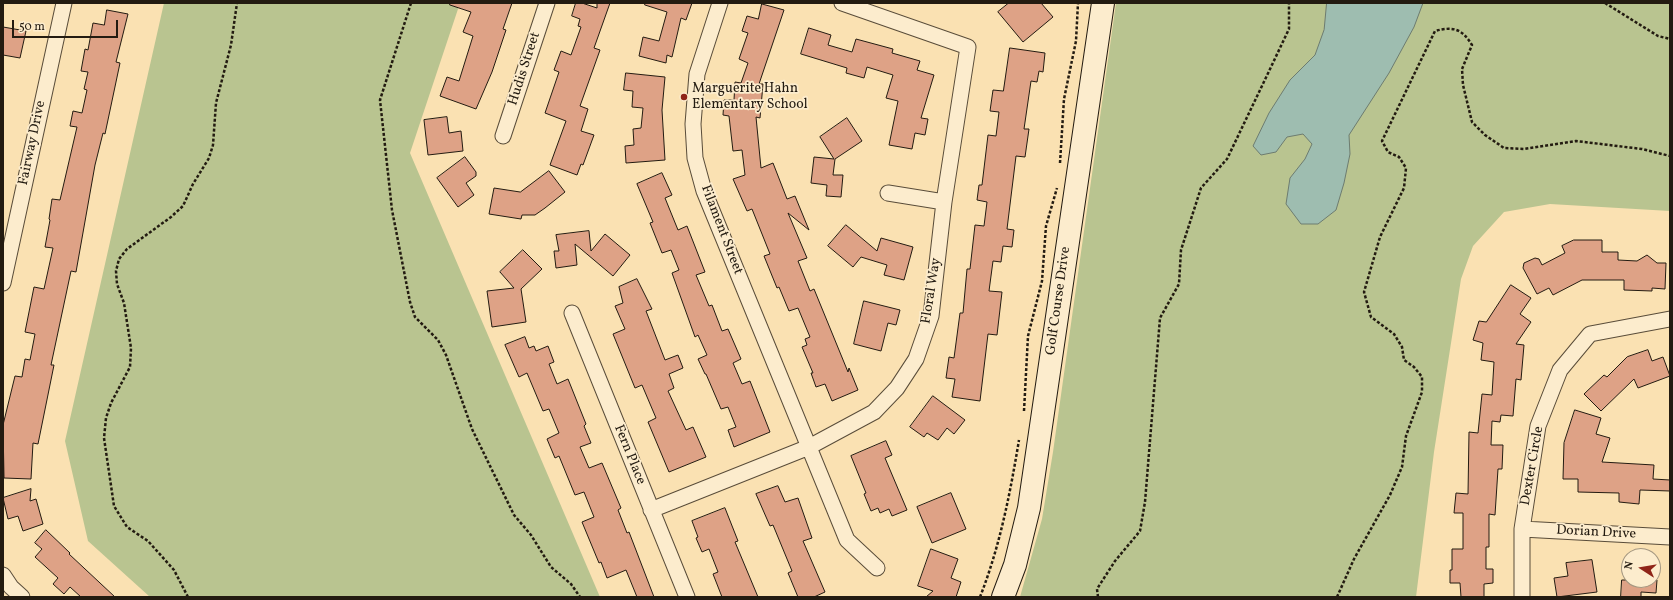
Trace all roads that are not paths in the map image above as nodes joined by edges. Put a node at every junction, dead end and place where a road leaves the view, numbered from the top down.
1 (64, 3) edge
2 (547, 3) edge
3 (720, 3) edge
4 (842, 3) edge
5 (1102, 3) edge
6 (503, 136) dead end
7 (888, 193) dead end
8 (944, 202) junction
9 (3, 283) edge
10 (572, 313) dead end
11 (1670, 320) edge
12 (809, 447) junction
13 (651, 510) junction
14 (1522, 529) junction
15 (1670, 537) edge
16 (877, 568) dead end
17 (3, 576) edge
18 (22, 597) edge
19 (687, 597) edge
20 (1003, 597) edge
21 (1522, 597) edge

1 - 9 street, Fairway Drive
2 - 6 street, Hudis Street
3 - 12 street, Filament Street
4 - 8 street, Floral Way
5 - 20 street, Golf Course Drive
7 - 8 street
8 - 12 street, Floral Way
10 - 13 street, Fern Place
11 - 14 street, Dexter Circle
12 - 13 street, Floral Way
12 - 16 street, Filament Street
13 - 19 street, Fern Place
14 - 15 street, Dorian Drive
14 - 21 street, Dexter Circle
17 - 18 street

